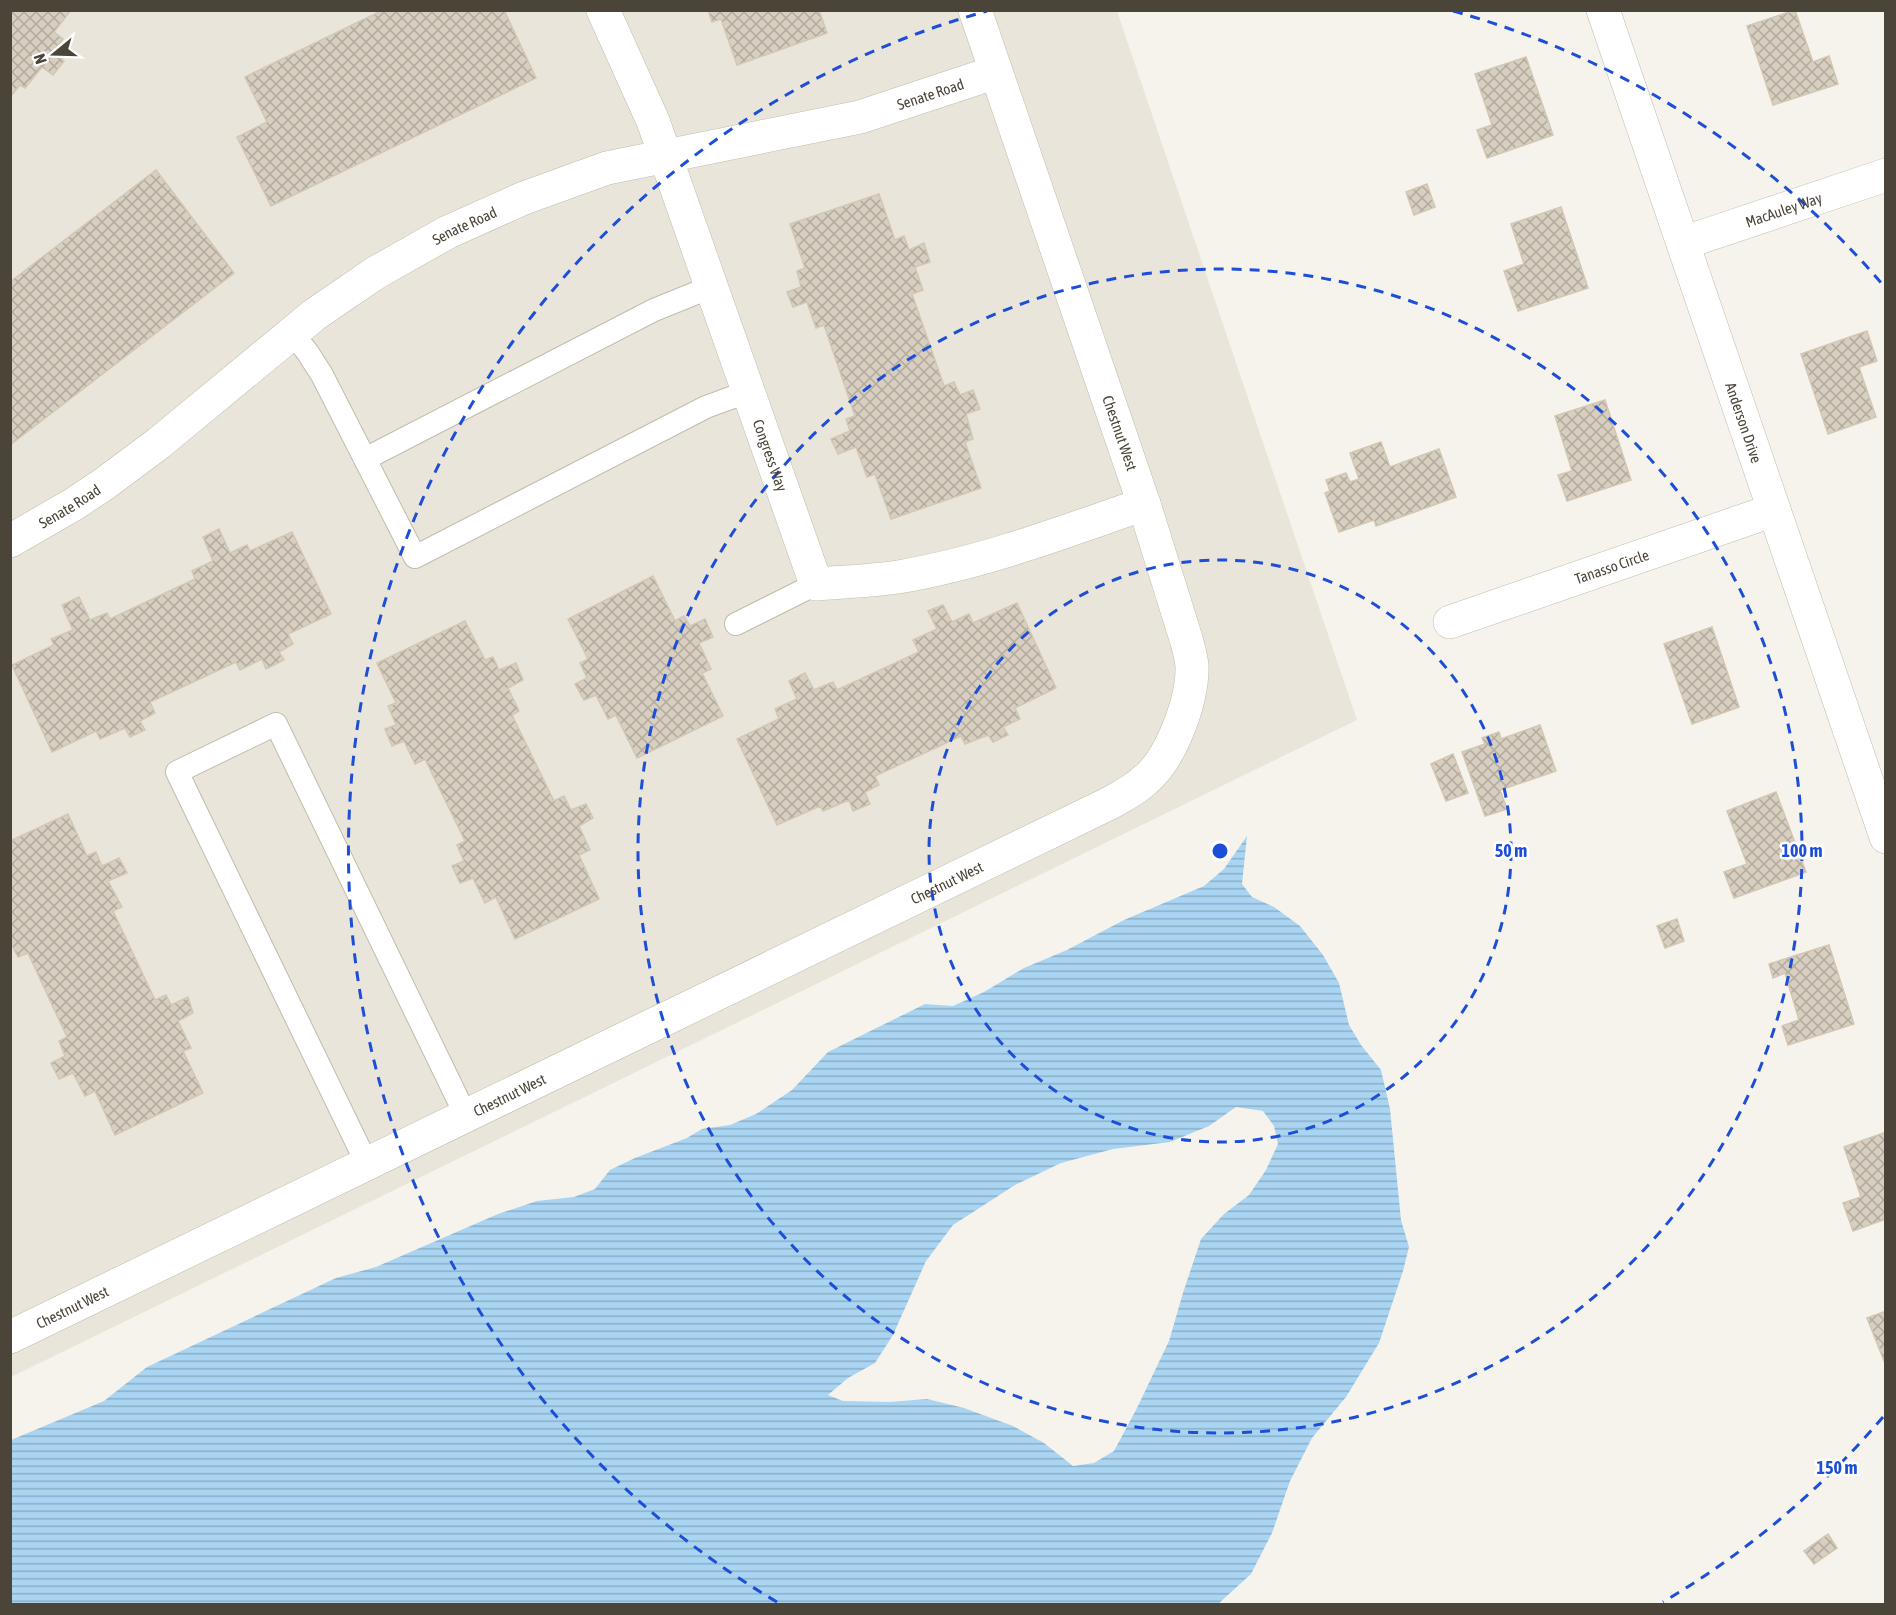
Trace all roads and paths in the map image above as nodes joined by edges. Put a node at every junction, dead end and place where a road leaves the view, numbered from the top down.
1 (603, 10) edge
2 (975, 10) edge
3 (1603, 10) edge
4 (996, 72) junction
5 (666, 156) junction
6 (1886, 175) edge
7 (1683, 243) junction
8 (711, 287) junction
9 (293, 334) junction
10 (747, 392) junction
11 (365, 459) junction
12 (1144, 504) junction
13 (1774, 510) junction
14 (10, 541) edge
15 (816, 584) junction
16 (1450, 622) dead end
17 (736, 624) dead end
18 (1886, 837) edge
19 (466, 1116) junction
20 (368, 1164) junction
21 (10, 1337) edge

1 - 5 street, Congress Way
2 - 4 street, Chestnut West
3 - 7 street, Anderson Drive
4 - 5 street, Senate Road
4 - 12 street, Chestnut West
5 - 8 street, Congress Way
5 - 9 street, Senate Road
6 - 7 street, MacAuley Way
7 - 13 street, Anderson Drive
8 - 10 street, Congress Way
8 - 11 lane
9 - 11 lane
9 - 14 street, Senate Road
10 - 11 lane
10 - 15 street, Congress Way
12 - 15 street
12 - 19 street, Chestnut West
13 - 16 street, Tanasso Circle
13 - 18 street, Anderson Drive
15 - 17 lane
19 - 20 street, Chestnut West
19 - 20 lane
20 - 21 street, Chestnut West

